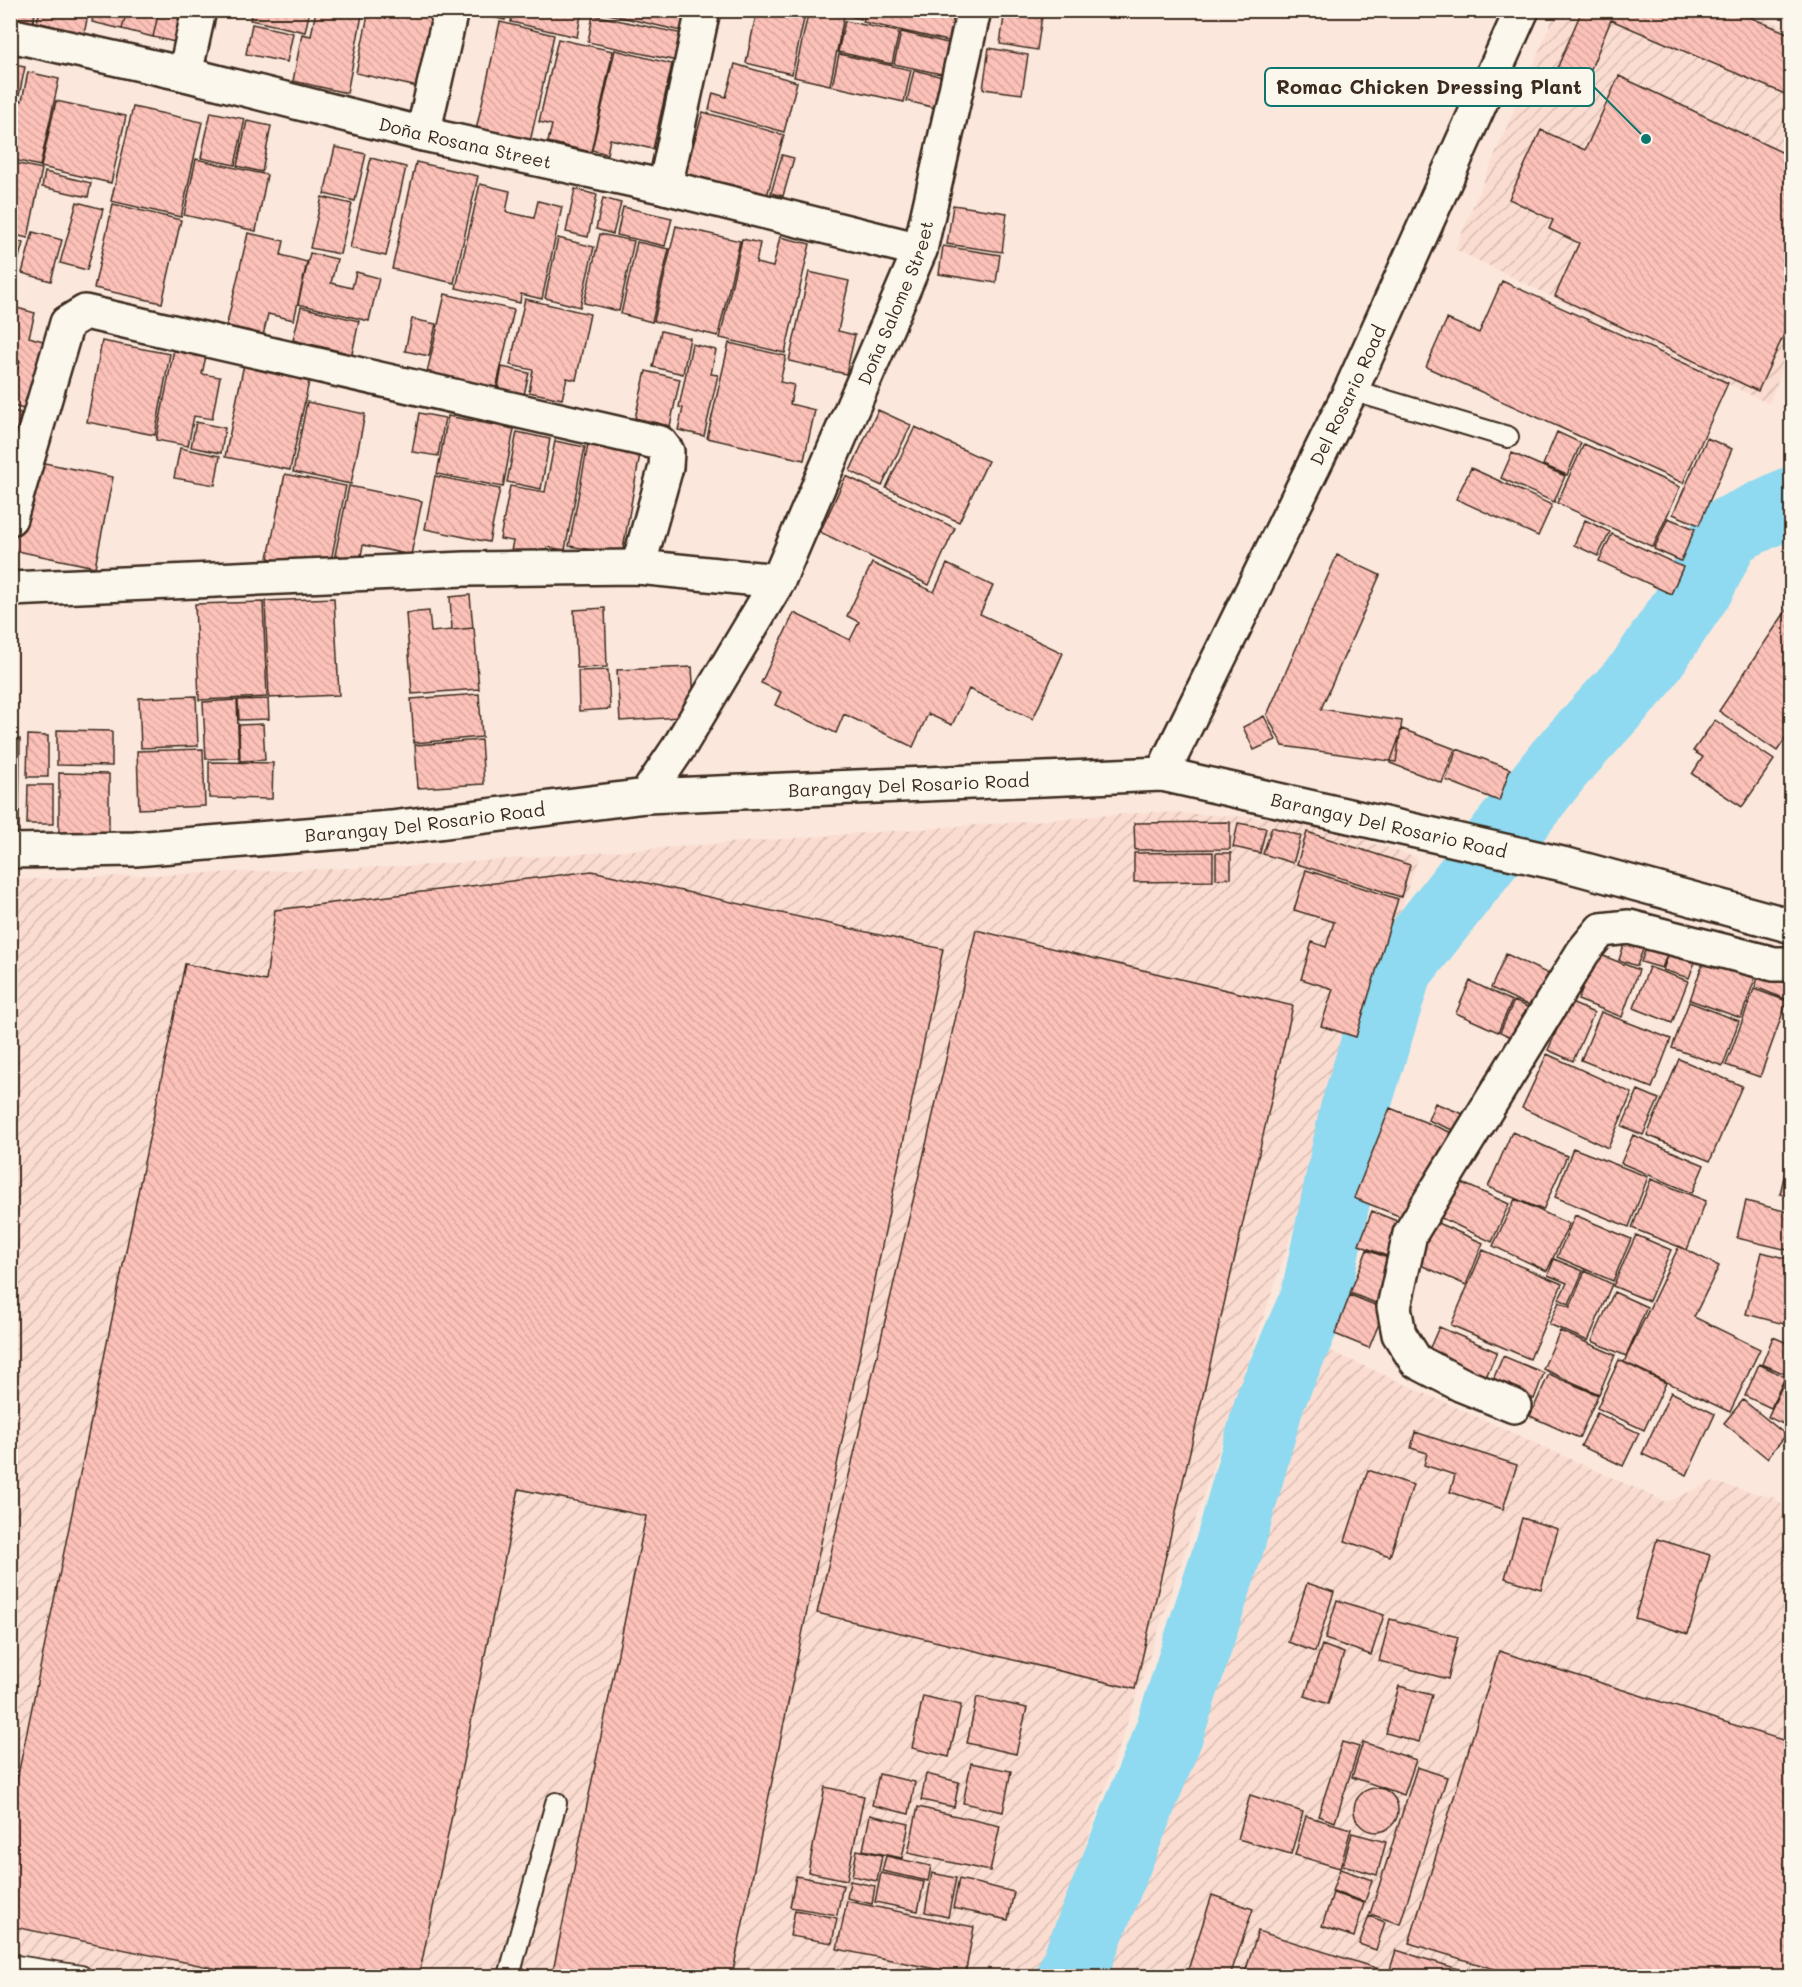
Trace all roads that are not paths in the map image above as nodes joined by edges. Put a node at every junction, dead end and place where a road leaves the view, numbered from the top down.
1 (200, 10) edge
2 (451, 10) edge
3 (703, 10) edge
4 (974, 10) edge
5 (1522, 10) edge
6 (10, 35) edge
7 (185, 74) junction
8 (423, 134) junction
9 (665, 187) junction
10 (920, 250) junction
11 (1351, 390) junction
12 (1508, 437) dead end
13 (10, 518) edge
14 (638, 567) junction
15 (778, 581) junction
16 (10, 589) edge
17 (1162, 774) junction
18 (646, 796) junction
19 (10, 851) edge
20 (1791, 926) edge
21 (1791, 964) edge
22 (1514, 1406) dead end
23 (556, 1803) dead end
24 (10, 1965) edge
25 (81, 1977) edge
26 (509, 1977) edge

1 - 7 street
2 - 8 street
3 - 9 street
4 - 10 street, Doña Salome Street
5 - 11 street, Del Rosario Road
6 - 7 street, Doña Rosana Street
7 - 8 street, Doña Rosana Street
8 - 9 street, Doña Rosana Street
9 - 10 street, Doña Rosana Street
10 - 15 street, Doña Salome Street
11 - 12 lane
11 - 17 street, Del Rosario Road
13 - 14 street
14 - 15 street
14 - 16 street
15 - 18 street, Doña Salome Street
17 - 18 street, Barangay Del Rosario Road
17 - 20 street, Barangay Del Rosario Road
18 - 19 street, Barangay Del Rosario Road
21 - 22 street
23 - 26 lane
24 - 25 lane

